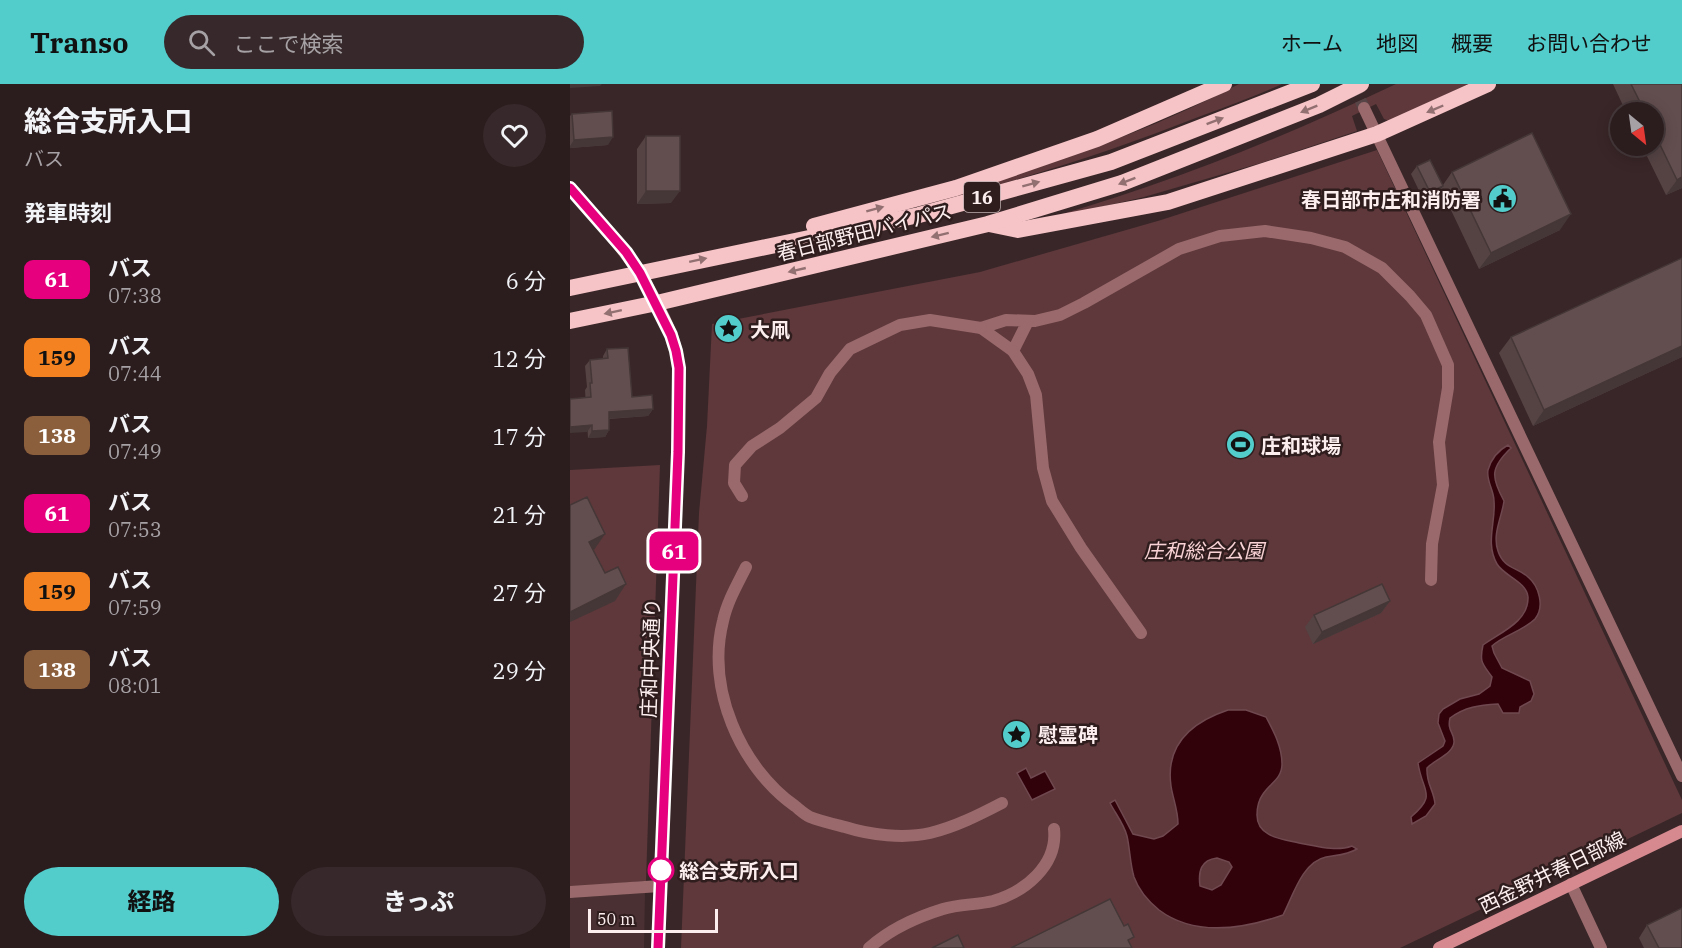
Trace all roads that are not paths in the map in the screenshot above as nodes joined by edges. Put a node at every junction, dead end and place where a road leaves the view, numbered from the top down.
1 (1224, 84) edge
2 (1312, 84) edge
3 (1361, 84) edge
4 (1488, 84) edge
5 (1364, 108) tunnel mouth
6 (1377, 134) junction
7 (570, 188) edge
8 (988, 224) junction
9 (760, 247) junction
10 (640, 273) junction
11 (570, 288) edge
12 (657, 303) junction
13 (570, 321) edge
14 (1028, 321) junction
15 (981, 328) junction
16 (1013, 351) junction
17 (742, 496) dead end
18 (746, 567) dead end
19 (1431, 580) dead end
20 (1141, 633) dead end
21 (1682, 776) edge
22 (1002, 803) dead end
23 (1054, 829) dead end
24 (1682, 831) edge
25 (1570, 884) junction
26 (660, 886) junction
27 (570, 892) edge
28 (658, 948) edge
29 (869, 948) edge
30 (1439, 948) edge
31 (1601, 948) edge

9 -> 1 highway, 16
9 -> 2 highway, 春日部野田バイパス / 16
3 -> 8 highway, 春日部野田バイパス / 16
4 -> 6 highway, 16
5 - 6 street
6 - 8 highway, 16
6 - 21 street
7 - 10 street, 庄和中央通り
8 -> 12 highway, 春日部野田バイパス / 16
10 -> 9 highway, 春日部野田バイパス / 16
10 - 11 highway, 春日部野田バイパス / 16
10 - 12 street, 庄和中央通り
12 -> 13 highway, 春日部野田バイパス / 16
12 - 26 street, 庄和中央通り
14 - 15 street
14 - 16 street
14 - 19 street
15 - 16 street
15 - 17 street
16 - 20 street
18 - 22 street
23 - 29 street
24 - 25 main road, 西金野井春日部線
25 - 30 main road, 西金野井春日部線
25 - 31 street
26 - 27 street
26 - 28 street, 庄和中央通り

